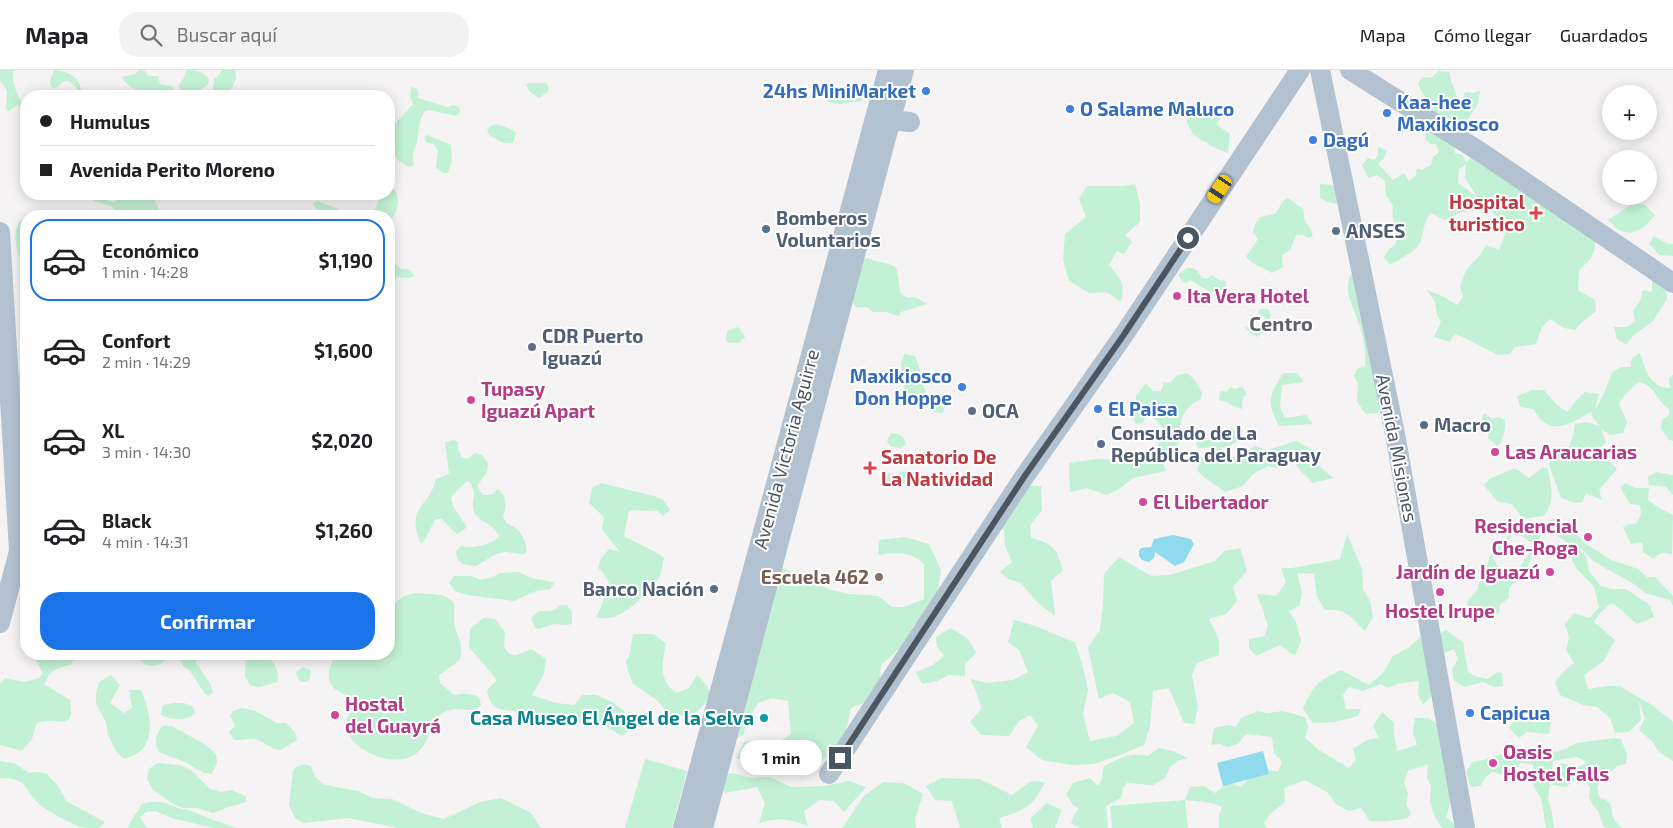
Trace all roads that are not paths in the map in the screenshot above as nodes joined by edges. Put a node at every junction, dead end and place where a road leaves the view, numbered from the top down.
1 (888, 70) edge
2 (904, 70) edge
3 (1300, 70) edge
4 (1320, 70) edge
5 (1350, 70) edge
6 (892, 120) junction
7 (0, 232) edge
8 (1673, 283) edge
9 (0, 623) edge
10 (830, 774) dead end
11 (683, 828) edge
12 (703, 828) edge
13 (1465, 828) edge

1 - 6 main road, Avenida Victoria Aguirre
2 - 6 main road, Avenida Victoria Aguirre
3 - 10 main road
4 - 13 main road, Avenida Misiones
5 - 8 main road
6 - 11 main road, Avenida Victoria Aguirre
6 - 12 main road, Avenida Victoria Aguirre
7 - 9 main road

